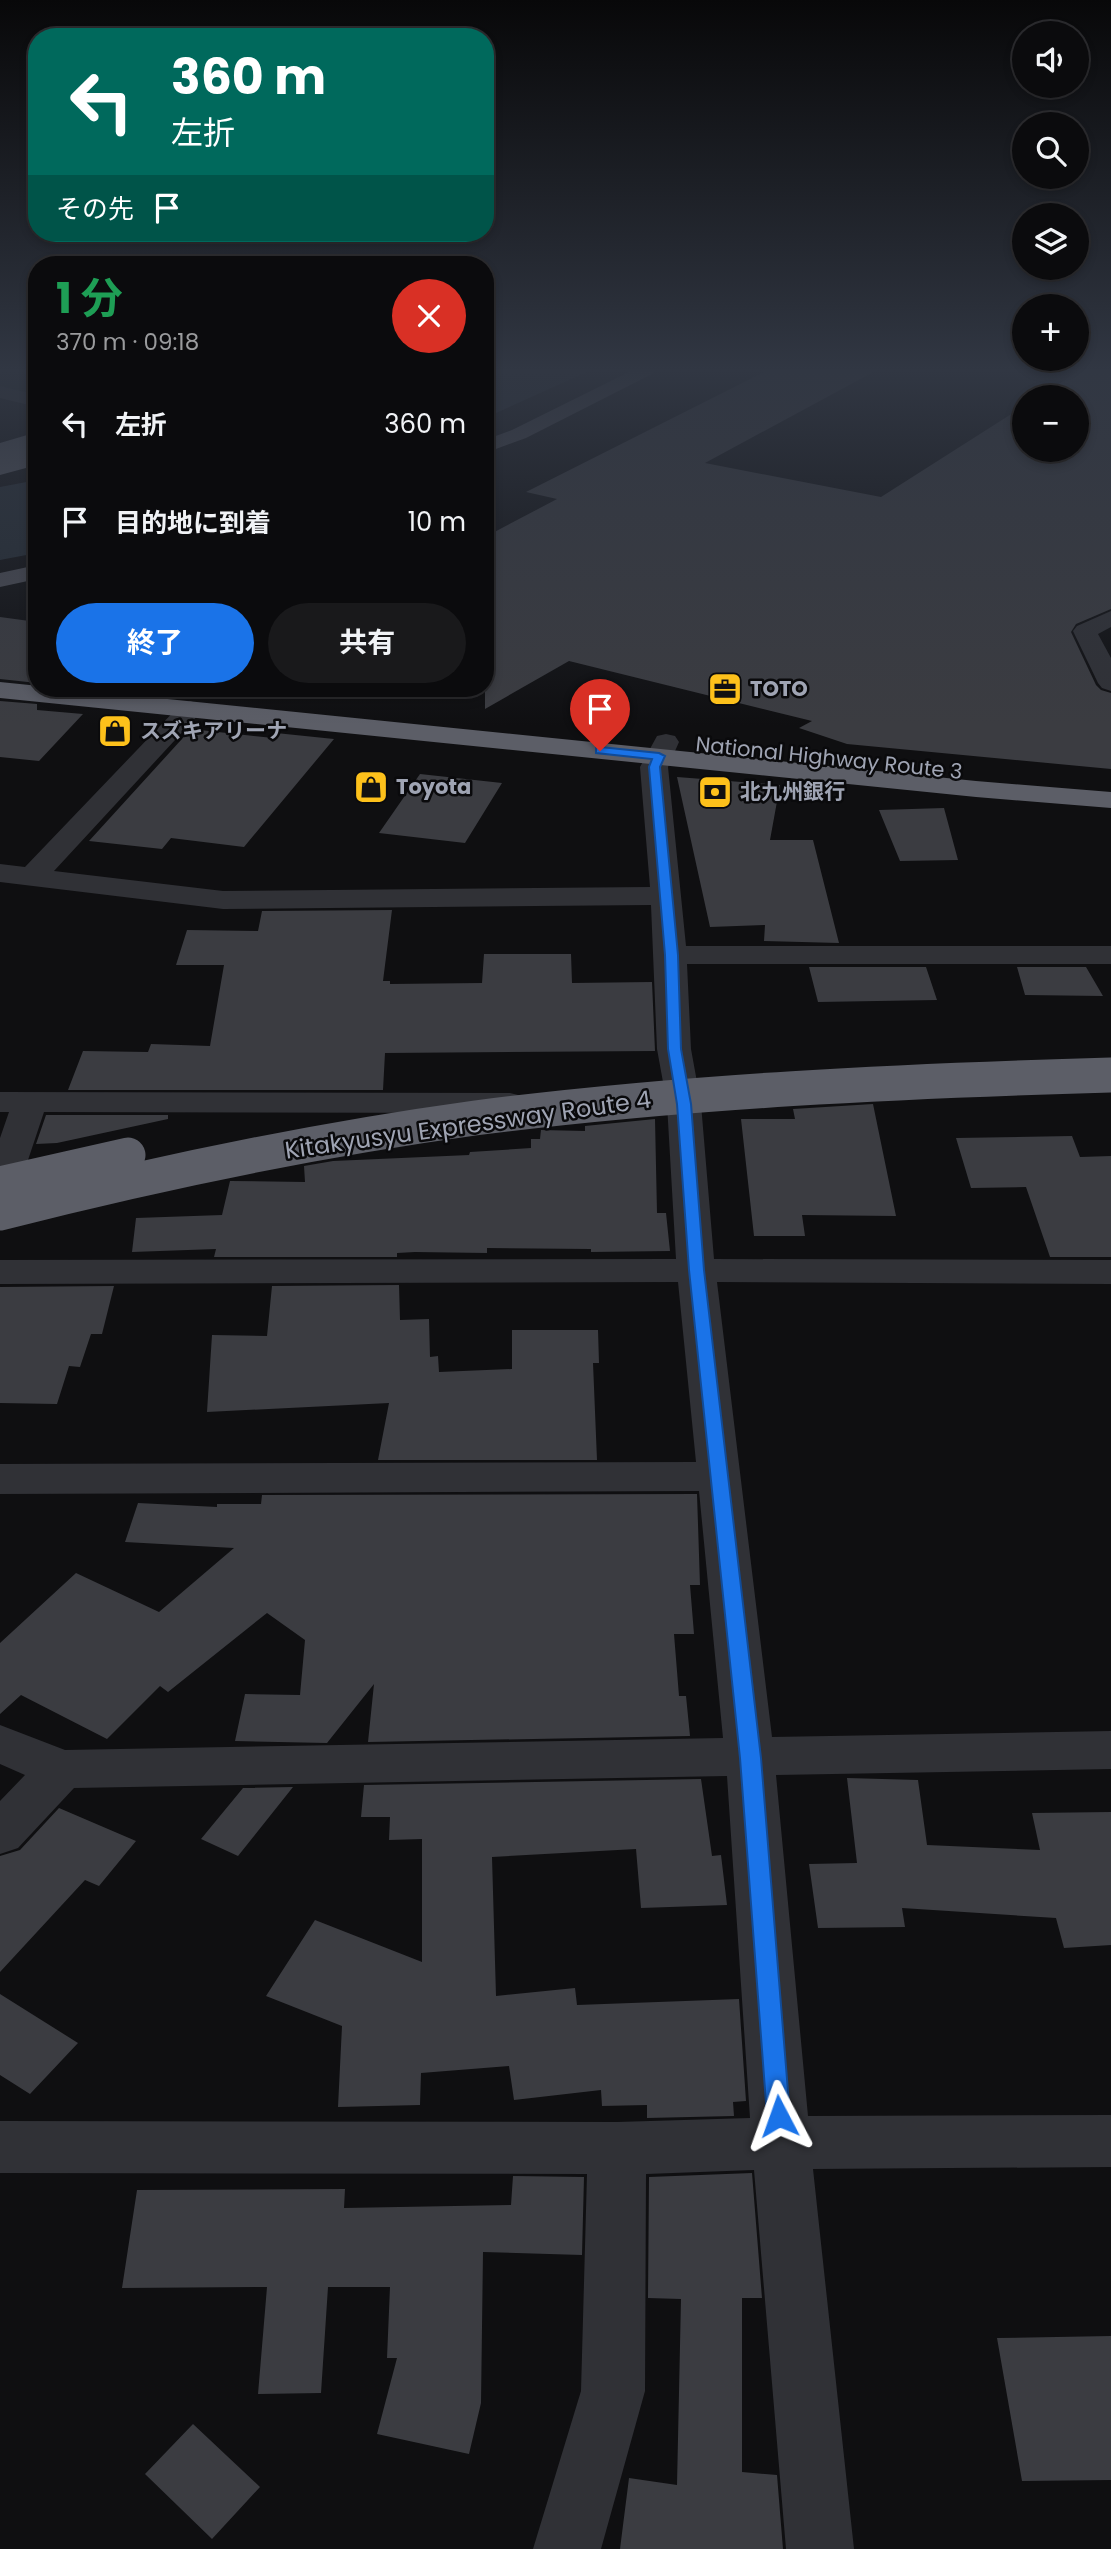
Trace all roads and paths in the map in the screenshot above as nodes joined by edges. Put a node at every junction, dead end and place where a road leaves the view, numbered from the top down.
1 (28, 574) edge
2 (0, 580) edge
3 (1111, 618) edge
4 (1108, 670) edge
5 (0, 675) edge
6 (28, 677) edge
7 (0, 690) edge
8 (28, 693) edge
9 (70, 697) edge
10 (209, 697) edge
11 (190, 709) junction
12 (663, 749) junction
13 (1111, 784) edge
14 (1111, 800) edge
15 (0, 873) edge
16 (32, 877) junction
17 (666, 896) junction
18 (671, 955) junction
19 (1111, 956) edge
20 (1111, 1050) edge
21 (1111, 1074) edge
22 (15, 1102) edge
23 (684, 1104) junction
24 (0, 1184) edge
25 (0, 1190) edge
26 (0, 1213) edge
27 (696, 1270) junction
28 (0, 1272) edge
29 (1111, 1272) edge
30 (719, 1476) junction
31 (0, 1479) edge
32 (0, 1744) edge
33 (1111, 1750) edge
34 (750, 1758) junction
35 (61, 1769) junction
36 (0, 1834) edge
37 (1111, 2141) edge
38 (781, 2143) junction
39 (0, 2147) edge
40 (617, 2148) junction
41 (567, 2549) edge
42 (820, 2549) edge

1 - 2 main road
3 - 4 street
5 - 6 highway
7 - 8 highway, National Highway Route 3
9 - 11 highway, National Highway Route 3
10 - 12 highway, National Highway Route 3
11 - 12 highway, National Highway Route 3
11 - 16 street
12 - 13 highway, National Highway Route 3
12 - 14 highway, National Highway Route 3
12 - 17 street
15 - 16 street
16 - 17 street
17 - 18 street
18 - 19 street
18 - 23 street
20 - 24 highway, Kitakyusyu Expressway Route 4, bridge
21 - 26 highway, Kitakyusyu Expressway Route 4, bridge
22 - 23 street
22 - 25 street
23 - 27 street
27 - 28 street
27 - 29 street
27 - 30 street
30 - 31 street
30 - 34 street
32 - 35 street
33 - 34 street
34 - 35 street
34 - 38 street
35 - 36 street
37 - 38 street
38 - 40 street
38 - 42 street
39 - 40 street
40 - 41 street

